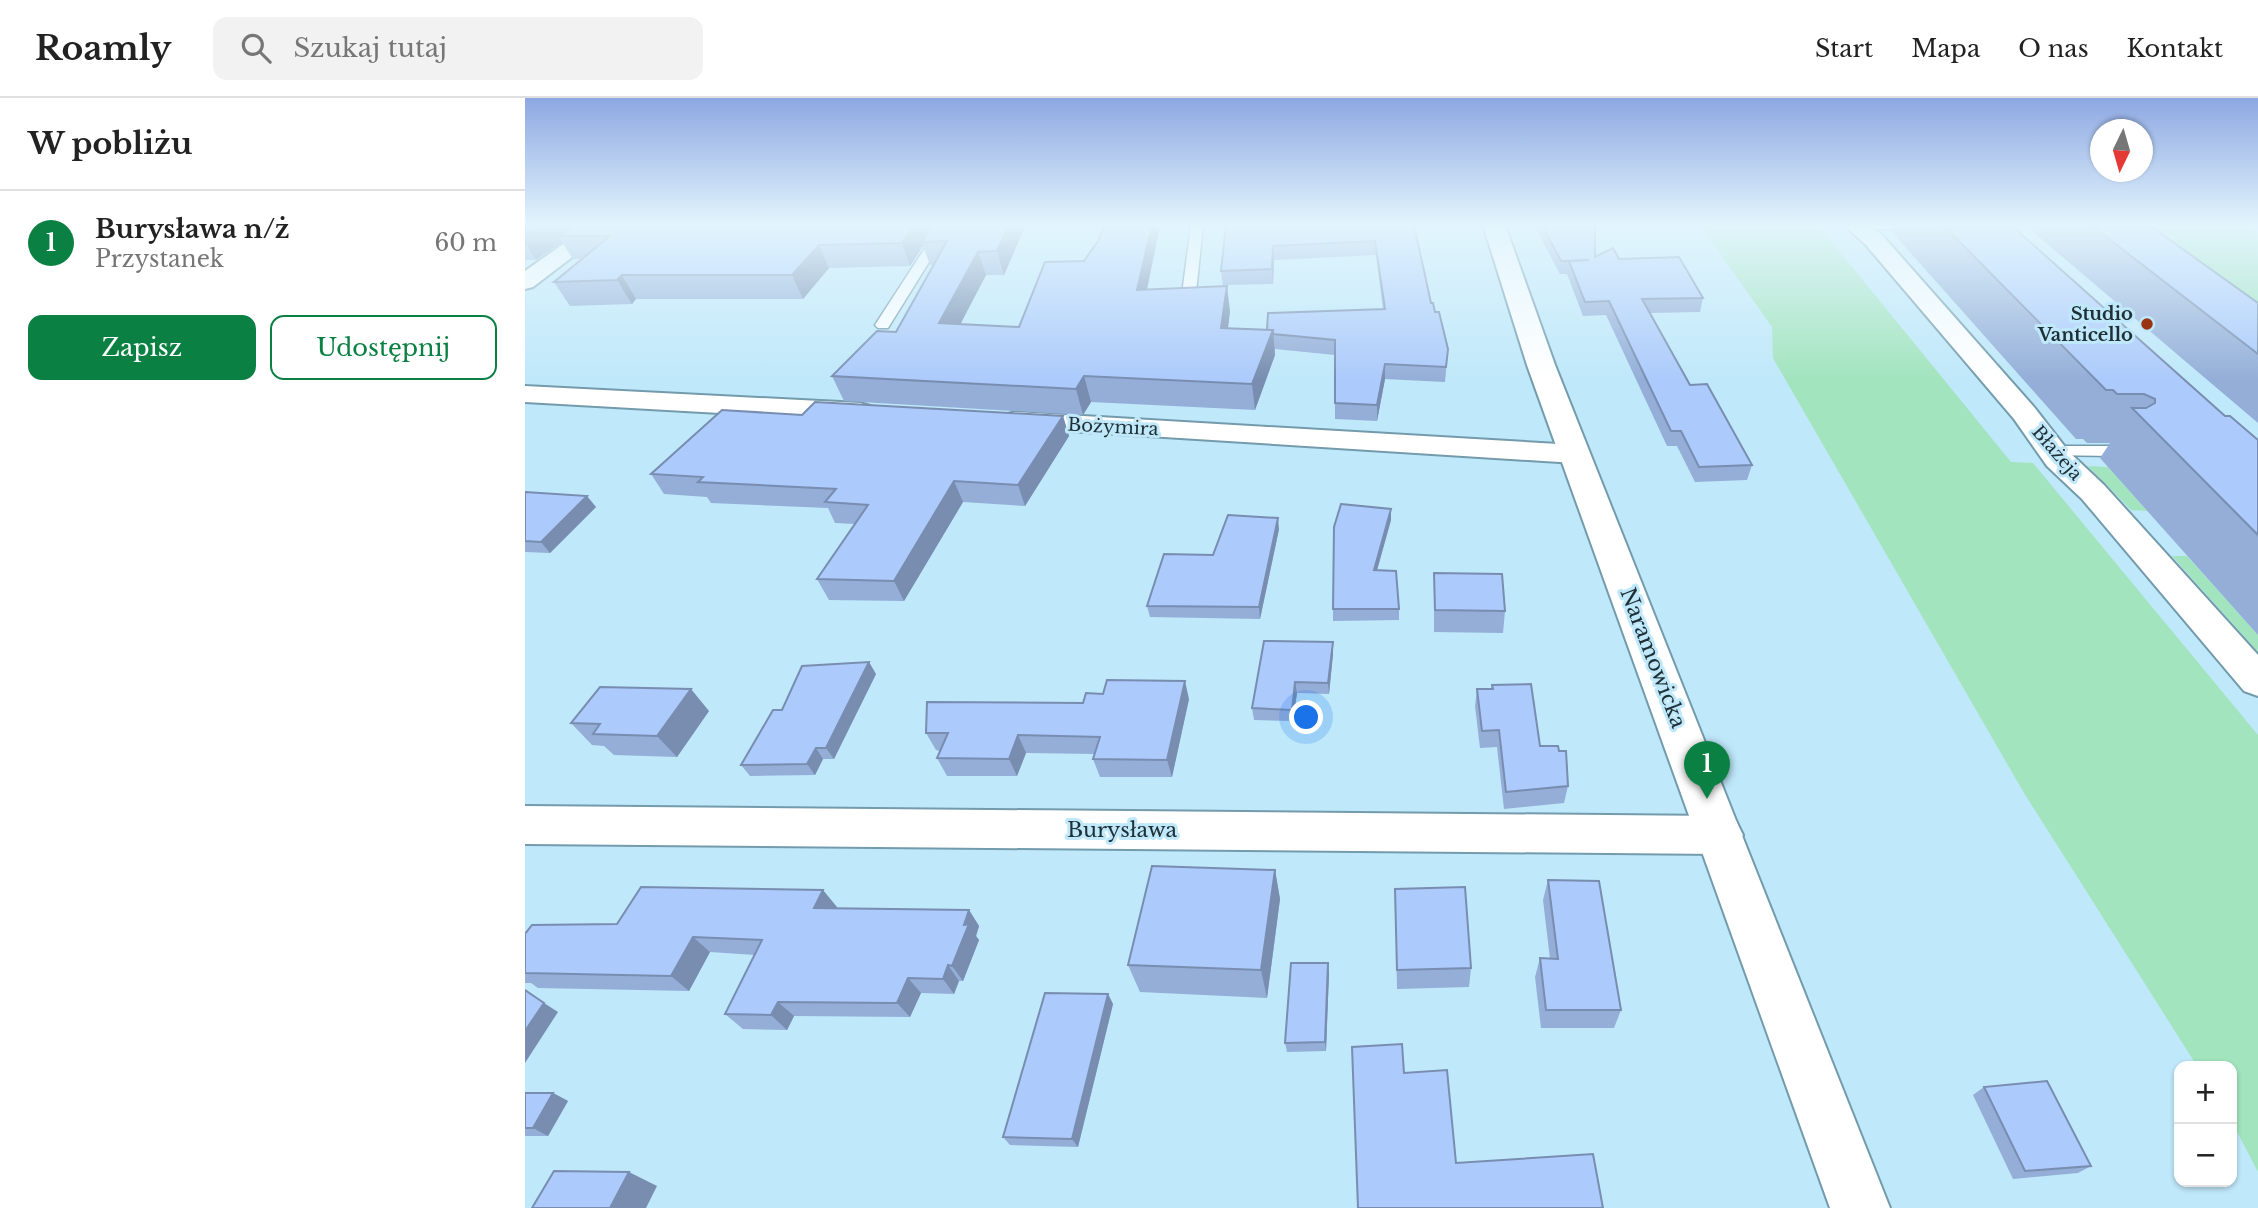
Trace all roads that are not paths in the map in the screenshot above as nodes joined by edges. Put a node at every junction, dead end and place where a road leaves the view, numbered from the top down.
1 (913, 277) edge
2 (1191, 277) edge
3 (1511, 277) edge
4 (1906, 277) edge
5 (1188, 302) edge
6 (883, 325) dead end
7 (525, 394) edge
8 (888, 413) edge
9 (985, 419) edge
10 (2052, 451) junction
11 (2112, 451) dead end
12 (1575, 453) junction
13 (2258, 681) edge
14 (525, 825) edge
15 (1720, 835) junction
16 (1860, 1208) edge

1 - 6 lane
2 - 5 lane
3 - 12 street, Naramowicka
4 - 10 street, Błażeja
7 - 8 street
9 - 12 street, Bożymira
10 - 11 lane
10 - 13 street, Błażeja
12 - 15 street, Naramowicka
14 - 15 street, Burysława
15 - 16 street, Naramowicka

